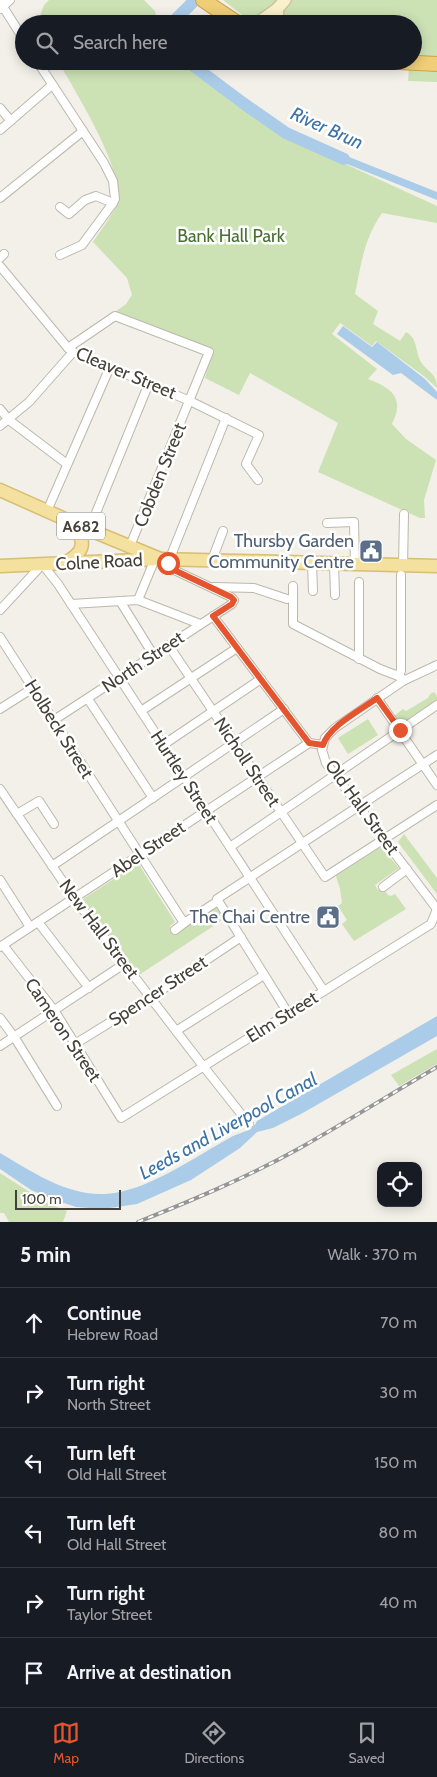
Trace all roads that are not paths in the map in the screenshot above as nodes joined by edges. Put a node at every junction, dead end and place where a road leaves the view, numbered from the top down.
1 (285, 0) edge
2 (205, 1) edge
3 (3, 4) edge
4 (276, 9) junction
5 (226, 15) edge
6 (268, 15) edge
7 (277, 15) edge
8 (15, 25) edge
9 (422, 63) edge
10 (437, 64) edge
11 (43, 70) edge
12 (52, 85) junction
13 (0, 108) edge
14 (11, 121) junction
15 (0, 130) edge
16 (82, 131) junction
17 (0, 198) edge
18 (113, 203) junction
19 (60, 207) dead end
20 (60, 255) dead end
21 (0, 266) edge
22 (70, 350) junction
23 (110, 367) junction
24 (149, 383) junction
25 (190, 401) junction
26 (0, 409) edge
27 (226, 418) junction
28 (9, 420) junction
29 (0, 426) edge
30 (67, 464) junction
31 (258, 480) dead end
32 (1, 489) edge
33 (46, 511) junction
34 (404, 514) dead end
35 (327, 522) dead end
36 (73, 523) junction
37 (89, 530) junction
38 (223, 531) dead end
39 (130, 546) junction
40 (161, 559) junction
41 (212, 560) junction
42 (65, 563) junction
43 (312, 563) junction
44 (40, 564) junction
45 (334, 564) junction
46 (355, 564) junction
47 (0, 566) edge
48 (437, 566) edge
49 (402, 571) junction
50 (359, 582) dead end
51 (293, 586) dead end
52 (212, 587) junction
53 (313, 591) dead end
54 (335, 595) dead end
55 (288, 599) dead end
56 (138, 600) junction
57 (120, 601) junction
58 (70, 604) junction
59 (0, 610) edge
60 (213, 616) junction
61 (200, 624) junction
62 (0, 637) edge
63 (169, 646) junction
64 (237, 648) junction
65 (154, 656) junction
66 (359, 659) junction
67 (437, 665) edge
68 (119, 678) junction
69 (191, 678) junction
70 (400, 678) junction
71 (261, 679) junction
72 (33, 688) junction
73 (377, 698) junction
74 (88, 699) junction
75 (437, 705) edge
76 (0, 709) edge
77 (284, 709) junction
78 (141, 711) junction
79 (213, 711) junction
80 (54, 720) junction
81 (400, 730) junction
82 (234, 743) junction
83 (309, 743) junction
84 (163, 745) junction
85 (323, 745) junction
86 (437, 755) edge
87 (423, 764) junction
88 (335, 775) junction
89 (184, 777) junction
90 (258, 778) junction
91 (437, 785) edge
92 (0, 789) edge
93 (153, 798) junction
94 (437, 805) edge
95 (359, 806) junction
96 (206, 811) junction
97 (281, 812) junction
98 (17, 814) junction
99 (118, 822) junction
100 (54, 824) dead end
101 (384, 838) junction
102 (303, 844) junction
103 (230, 847) junction
104 (140, 855) junction
105 (52, 866) junction
106 (407, 869) junction
107 (250, 878) junction
108 (0, 880) edge
109 (383, 887) dead end
110 (74, 898) junction
111 (217, 900) junction
112 (437, 909) edge
113 (38, 922) junction
114 (184, 923) junction
115 (30, 927) junction
116 (175, 930) dead end
117 (241, 937) junction
118 (2, 946) edge
119 (124, 964) junction
120 (264, 975) junction
121 (89, 988) junction
122 (324, 991) junction
123 (151, 997) junction
124 (54, 1010) junction
125 (288, 1013) junction
126 (0, 1018) edge
127 (176, 1031) junction
128 (14, 1037) junction
129 (75, 1044) junction
130 (0, 1046) edge
131 (203, 1067) junction
132 (57, 1106) dead end
133 (121, 1118) joint
134 (249, 1124) dead end

1 - 4 street
2 - 5 highway
3 - 8 street
4 - 6 street
4 - 7 street
9 - 10 highway
11 - 12 street
12 - 14 street
12 - 16 street
13 - 14 street
14 - 15 street
16 - 17 street
16 - 18 street
18 - 19 street
18 - 20 street
21 - 22 street, Cleaver Street
22 - 23 street, Cleaver Street
22 - 25 street, Cobden Street
22 - 28 street
23 - 24 street, Cleaver Street
23 - 30 street
24 - 25 street, Cleaver Street
24 - 37 street
25 - 27 street, Cleaver Street
25 - 39 street, Cobden Street
26 - 28 street
27 - 31 street, Cleaver Street
27 - 40 street
28 - 29 street
28 - 30 street
30 - 33 street
32 - 33 main road, A682
33 - 36 main road, A682
34 - 49 street
35 - 46 street
36 - 37 main road, A682
36 - 42 main road, A682
37 - 39 main road, A682
38 - 41 street
39 - 40 main road, A682
40 - 41 main road, Colne Road / A682
40 - 42 main road, Colne Road / A682
40 - 52 street
40 - 56 street
41 - 43 main road, Colne Road / A682
42 - 44 main road, Colne Road / A682
43 - 45 main road, Colne Road / A682
43 - 53 street
44 - 47 main road, Colne Road / A682
44 - 58 street, Hurtley Street
44 - 59 street
45 - 46 main road, Colne Road / A682
45 - 54 street
46 - 49 main road, Colne Road / A682
48 - 49 main road, Colne Road / A682
49 - 70 street
50 - 66 street
51 - 66 street
52 - 55 street
52 - 60 street, North Street
56 - 57 street
56 - 61 street
57 - 58 street
57 - 65 street
58 - 68 street, Hurtley Street
60 - 61 street, North Street
60 - 64 street
61 - 63 street, North Street
62 - 72 street, Holbeck Street
63 - 65 street, North Street
63 - 69 street, Nicholl Street
64 - 69 street
64 - 71 street
65 - 68 street, North Street
66 - 70 street
67 - 70 street, Old Hall Street
68 - 74 street, North Street
68 - 78 street, Hurtley Street
69 - 78 street
69 - 79 street, Nicholl Street
70 - 73 street, Old Hall Street
71 - 77 street
71 - 79 street
72 - 76 street
72 - 80 street, Holbeck Street
73 - 81 street
73 - 85 street, Old Hall Street
74 - 80 street, North Street
74 - 93 street
75 - 81 street
77 - 82 street
77 - 83 street
78 - 84 street, Hurtley Street
79 - 82 street, Nicholl Street
79 - 84 street
80 - 99 street, Holbeck Street
81 - 87 street
81 - 88 street
82 - 89 street
82 - 90 street, Nicholl Street
83 - 85 street
83 - 90 street, Abel Street
84 - 89 street, Hurtley Street
85 - 88 street, Old Hall Street
86 - 87 street
87 - 91 street
87 - 95 street
88 - 95 street, Old Hall Street
88 - 97 street
89 - 93 street
89 - 96 street, Hurtley Street
90 - 96 street, Abel Street
90 - 97 street, Nicholl Street
92 - 98 street, New Hall Street
93 - 99 street
94 - 101 street
95 - 101 street, Old Hall Street
95 - 102 street
96 - 103 street, Hurtley Street
96 - 104 street, Abel Street
97 - 102 street, Nicholl Street
97 - 103 street
98 - 100 street
98 - 105 street, New Hall Street
99 - 104 street, Holbeck Street
99 - 105 street
101 - 102 street, Nicholl Street
101 - 106 street, Old Hall Street
102 - 107 street
103 - 107 street, Hurtley Street
104 - 110 street, Abel Street
104 - 114 street, Holbeck Street
105 - 110 street, New Hall Street
106 - 109 street
106 - 112 street, Old Hall Street
107 - 111 street
107 - 122 street, Hurtley Street
108 - 115 street
110 - 113 street, Abel Street
110 - 119 street, New Hall Street
111 - 114 street
111 - 117 street
112 - 122 street, Elm Street
113 - 115 street, Abel Street
113 - 121 street
114 - 116 street
115 - 118 street, Abel Street
117 - 120 street
117 - 123 street, Spencer Street
118 - 124 street, Cameron Street
119 - 121 street
119 - 123 street, New Hall Street
120 - 125 street
120 - 127 street
121 - 124 street
122 - 125 street, Elm Street
123 - 127 street, New Hall Street
123 - 129 street, Spencer Street
124 - 128 street
124 - 129 street, Cameron Street
125 - 131 street, Elm Street
126 - 128 street
127 - 131 street, New Hall Street
128 - 130 street
128 - 132 street
129 - 133 street, Cameron Street
131 - 133 street, Elm Street
131 - 134 street, New Hall Street

